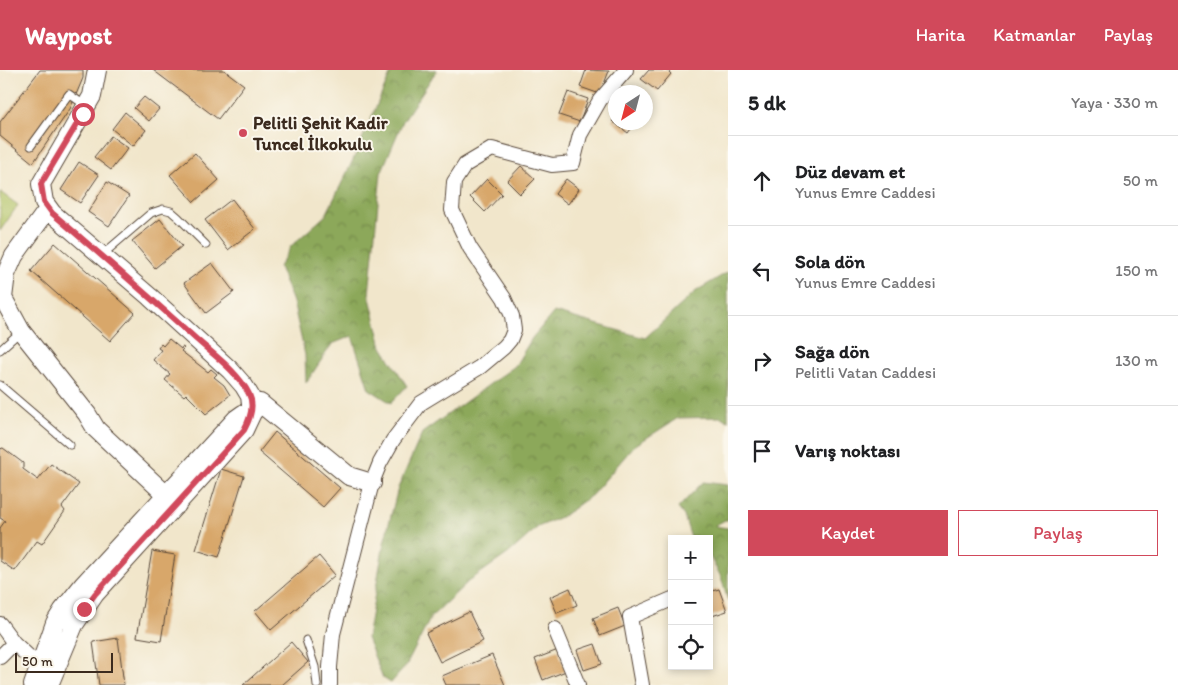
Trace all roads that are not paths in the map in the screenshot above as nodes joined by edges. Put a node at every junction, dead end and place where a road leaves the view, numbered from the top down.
1 (97, 70) edge
2 (626, 70) edge
3 (86, 107) junction
4 (31, 146) dead end
5 (48, 209) junction
6 (206, 245) dead end
7 (102, 256) junction
8 (1, 299) edge
9 (21, 331) junction
10 (0, 350) edge
11 (0, 384) edge
12 (252, 413) junction
13 (70, 445) dead end
14 (372, 483) junction
15 (172, 500) junction
16 (668, 602) edge
17 (0, 624) edge
18 (555, 629) dead end
19 (306, 640) dead end
20 (14, 642) junction
21 (0, 657) edge
22 (46, 679) edge
23 (33, 685) edge
24 (317, 685) edge
25 (330, 685) edge
26 (578, 685) edge
27 (642, 685) edge

1 - 3 street
2 - 14 street
3 - 4 lane
3 - 5 street
5 - 7 street
5 - 8 street
6 - 7 lane
7 - 12 street
8 - 9 street
9 - 10 lane
9 - 15 street
11 - 13 lane
12 - 14 street
12 - 15 street
14 - 25 street
15 - 22 street
16 - 27 street
17 - 20 street
18 - 26 street
19 - 24 lane
20 - 21 street
20 - 22 street
22 - 23 street

